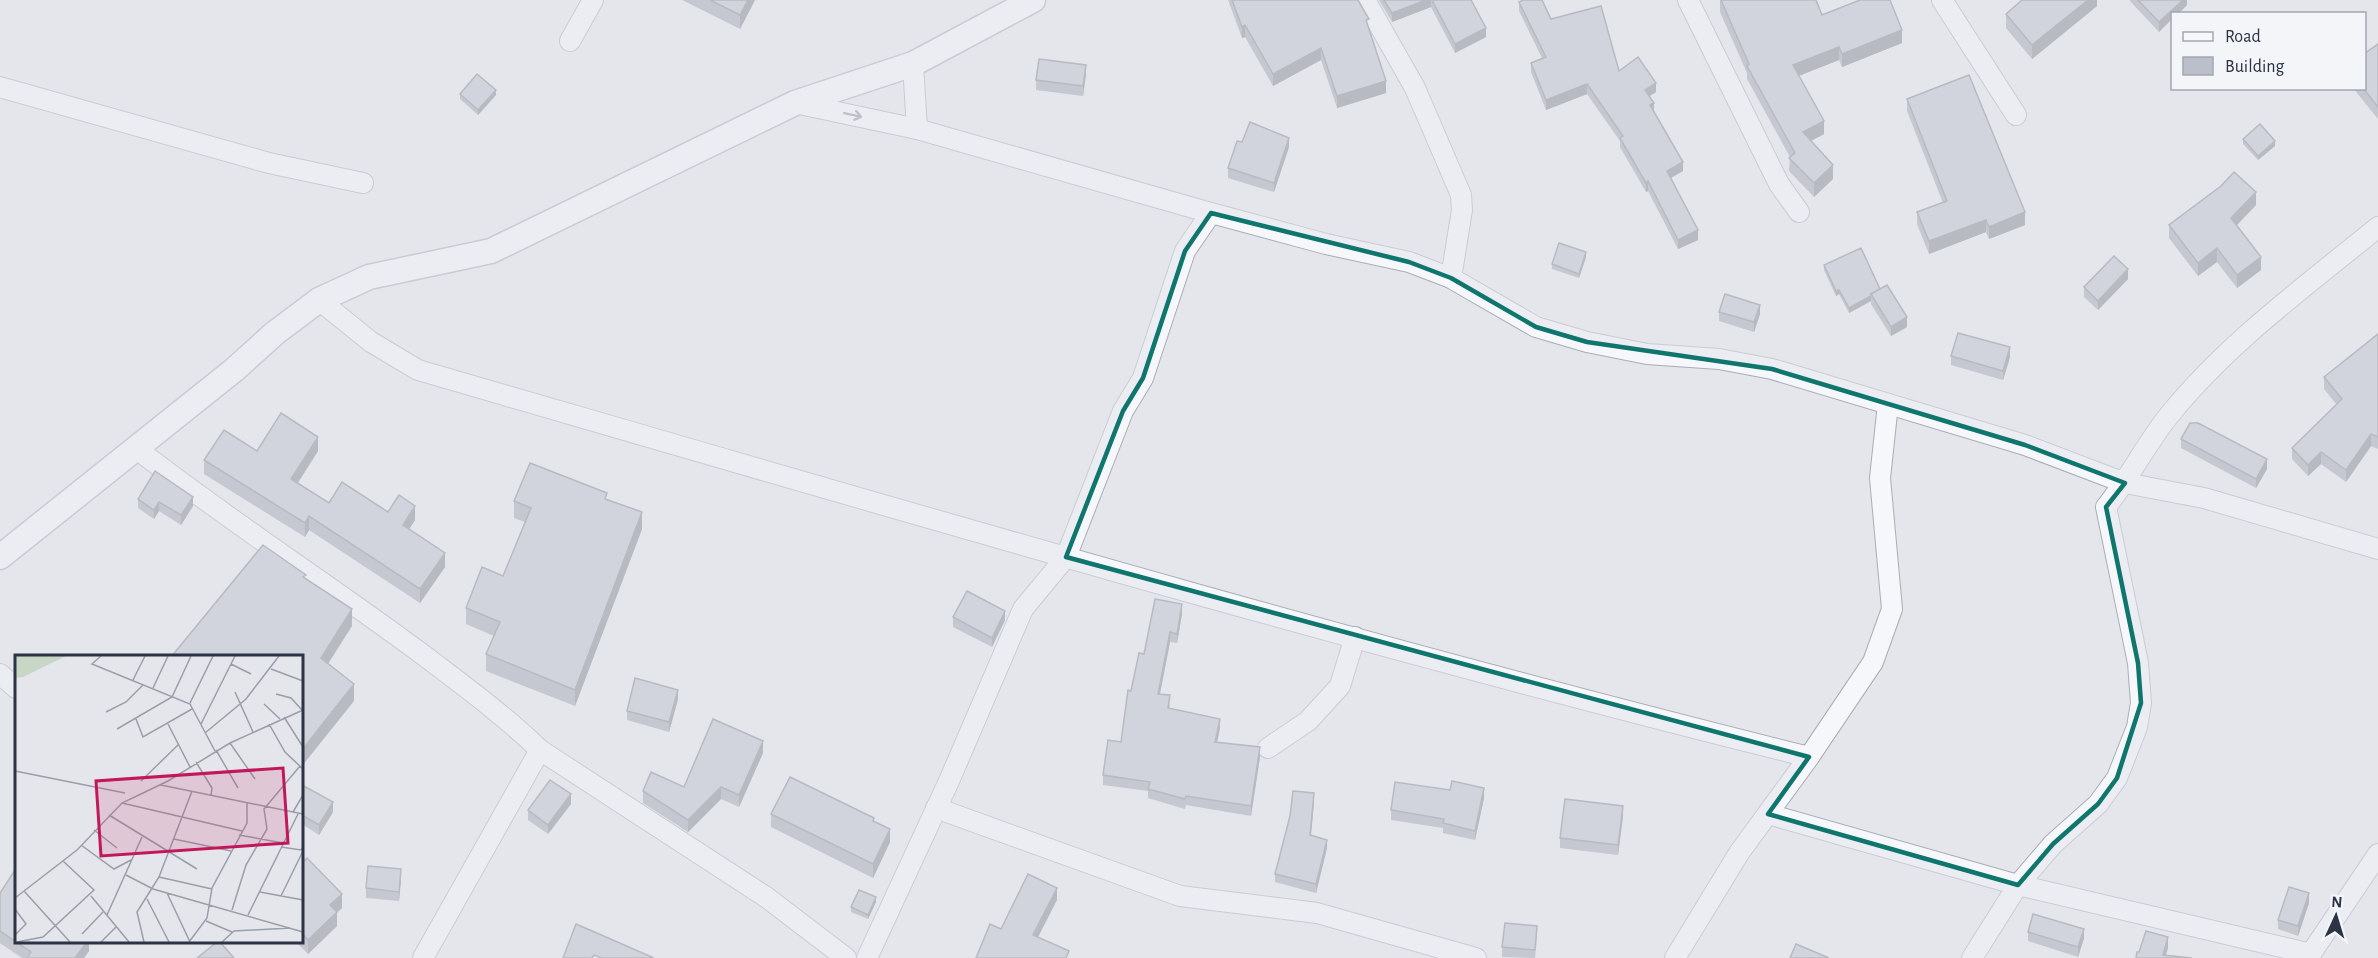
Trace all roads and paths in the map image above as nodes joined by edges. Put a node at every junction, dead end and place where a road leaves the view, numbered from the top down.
1 (593, 0) edge
2 (1033, 0) edge
3 (1365, 0) edge
4 (1688, 0) edge
5 (1942, 0) edge
6 (570, 41) dead end
7 (913, 64) junction
8 (0, 87) edge
9 (795, 103) junction
10 (2016, 115) dead end
11 (917, 129) junction
12 (363, 183) dead end
13 (1799, 212) dead end
14 (1211, 213) junction
15 (2378, 227) edge
16 (1451, 278) junction
17 (320, 300) junction
18 (1888, 404) junction
19 (137, 449) junction
20 (2125, 483) junction
21 (2378, 549) edge
22 (0, 557) edge
23 (1066, 557) junction
24 (1355, 637) junction
25 (0, 674) edge
26 (15, 687) edge
27 (1268, 748) dead end
28 (540, 750) junction
29 (1809, 757) junction
30 (936, 808) junction
31 (1768, 814) junction
32 (2378, 854) edge
33 (2018, 885) junction
34 (2309, 956) edge
35 (423, 958) edge
36 (846, 958) edge
37 (867, 958) edge
38 (1476, 958) edge
39 (1675, 958) edge
40 (1972, 958) edge

1 - 6 street
2 - 7 street
3 - 16 street
4 - 13 street
5 - 10 street
7 - 9 street
7 - 11 street
8 - 12 street
9 -> 11 street
9 - 17 street
11 - 14 street
14 - 16 street
14 - 23 street
15 - 20 street
16 - 18 street
17 - 19 street
17 - 23 street
18 - 20 street
18 - 29 street
19 - 22 street
19 - 28 street
20 - 21 street
20 - 33 street
23 - 24 street
23 - 30 street
24 - 27 street
24 - 29 street
25 - 26 street
28 - 35 street
28 - 36 street
29 - 31 street
30 - 37 street
30 - 38 street
31 - 33 street
31 - 39 street
32 - 34 street
33 - 34 street
33 - 40 street

